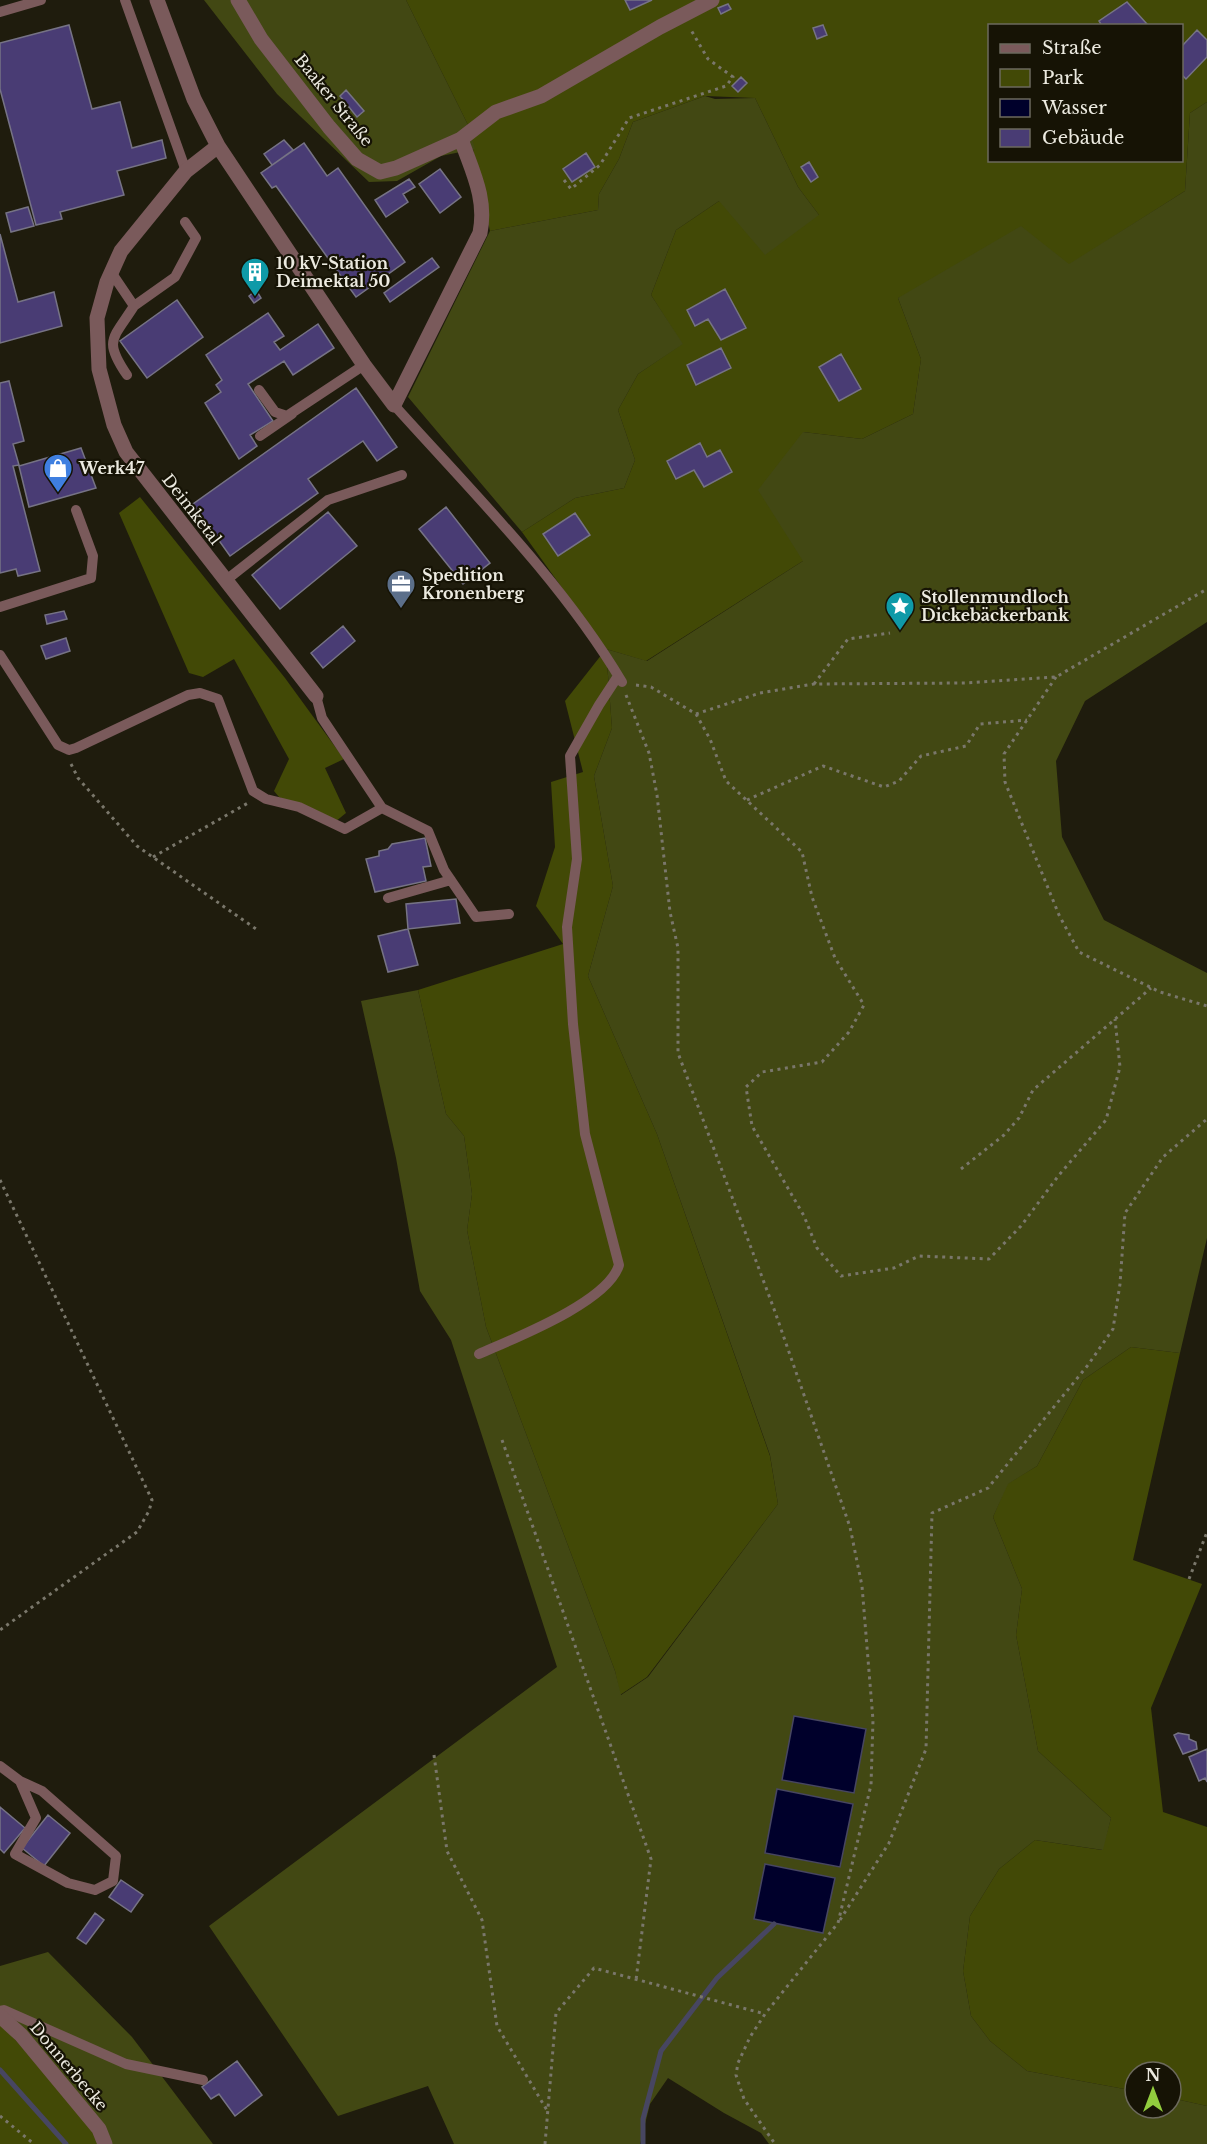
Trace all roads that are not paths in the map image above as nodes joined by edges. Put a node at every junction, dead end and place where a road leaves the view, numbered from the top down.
1 (41, 0) edge
2 (126, 0) edge
3 (157, 0) edge
4 (238, 0) edge
5 (712, 0) edge
6 (0, 12) edge
7 (461, 139) junction
8 (218, 146) junction
9 (186, 171) junction
10 (185, 222) dead end
11 (111, 272) junction
12 (134, 306) junction
13 (364, 365) junction
14 (127, 375) dead end
15 (259, 390) dead end
16 (394, 405) junction
17 (293, 414) junction
18 (260, 436) dead end
19 (402, 476) dead end
20 (76, 510) dead end
21 (225, 581) junction
22 (0, 607) edge
23 (0, 655) edge
24 (316, 696) joint
25 (382, 808) junction
26 (451, 880) junction
27 (388, 898) dead end
28 (509, 914) dead end
29 (479, 1354) dead end
30 (0, 1766) edge
31 (20, 1781) junction
32 (0, 2011) edge
33 (0, 2016) edge
34 (203, 2079) dead end
35 (105, 2144) edge

1 - 6 lane
2 - 9 lane
3 - 8 street
4 - 7 street, Baaker Straße
5 - 7 street, Baaker Straße
7 - 16 street
8 - 9 street, Deimketal
8 - 13 street
9 - 11 street, Deimketal
10 - 12 lane
11 - 12 lane
11 - 21 street, Deimketal
12 - 14 lane
13 - 16 street
13 - 17 lane
15 - 17 lane
16 - 29 lane
17 - 18 lane
19 - 21 lane
20 - 22 lane
21 - 24 street, Deimketal
23 - 25 lane
24 - 25 lane
25 - 26 lane
26 - 27 lane
26 - 28 lane
30 - 31 lane
31 - 31 lane
32 - 34 lane
33 - 35 street, Donnerbecke

